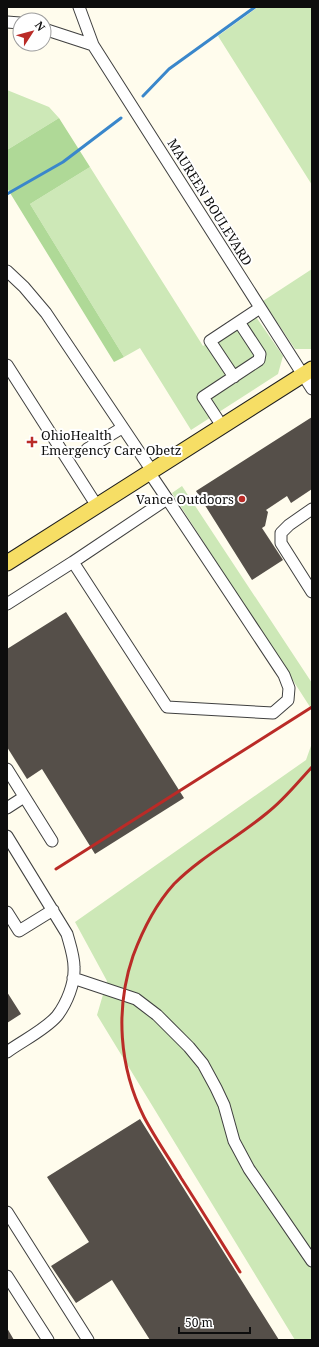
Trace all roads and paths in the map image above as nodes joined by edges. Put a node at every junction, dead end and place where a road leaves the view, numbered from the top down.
1 (79, 7) edge
2 (52, 32) edge
3 (93, 45) junction
4 (7, 271) edge
5 (260, 308) junction
6 (239, 322) junction
7 (7, 365) edge
8 (307, 372) edge
9 (236, 376) junction
10 (312, 389) edge
11 (222, 426) junction
12 (122, 428) junction
13 (87, 449) dead end
14 (150, 472) junction
15 (168, 499) junction
16 (97, 506) junction
17 (312, 509) edge
18 (72, 562) junction
19 (7, 563) edge
20 (312, 592) edge
21 (7, 604) edge
22 (7, 769) edge
23 (24, 797) junction
24 (7, 808) edge
25 (7, 836) edge
26 (52, 841) dead end
27 (53, 910) junction
28 (7, 912) edge
29 (73, 978) junction
30 (7, 1052) edge
31 (7, 1212) edge
32 (312, 1261) edge
33 (7, 1276) edge
34 (48, 1340) edge
35 (88, 1340) edge

1 - 3 street, MAUREEN BOULEVARD
2 - 3 street
3 - 5 street, MAUREEN BOULEVARD
4 - 12 street
5 - 6 street
5 - 8 street, MAUREEN BOULEVARD
6 - 9 street
6 - 9 street
7 - 16 street
8 - 10 street, MAUREEN BOULEVARD
8 - 11 main road
9 - 11 street
11 - 14 main road
12 - 13 street
12 - 14 street
14 - 15 street
14 - 16 main road
15 - 18 street
15 - 18 street
16 - 19 main road
17 - 20 street
18 - 21 street
22 - 23 street
23 - 24 street
23 - 26 street
25 - 27 street
27 - 28 street
27 - 29 street
29 - 30 street
29 - 32 street
31 - 35 street
33 - 34 street

